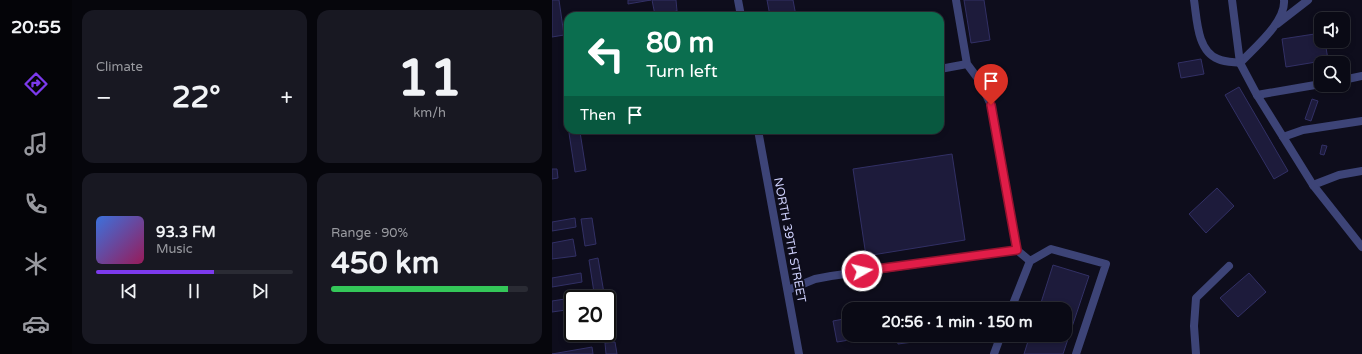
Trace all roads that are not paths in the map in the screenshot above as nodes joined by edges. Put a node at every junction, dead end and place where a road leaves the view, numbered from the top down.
1 (738, 0) edge
2 (956, 0) edge
3 (1194, 0) edge
4 (1232, 0) edge
5 (1284, 0) edge
6 (1308, 0) edge
7 (740, 12) edge
8 (1274, 27) junction
9 (1240, 63) junction
10 (967, 64) junction
11 (944, 68) edge
12 (1362, 76) edge
13 (1350, 79) edge
14 (1314, 85) edge
15 (1257, 95) junction
16 (1362, 121) edge
17 (759, 134) edge
18 (1283, 137) junction
19 (1362, 171) edge
20 (1313, 185) junction
21 (1362, 247) edge
22 (1017, 250) junction
23 (1030, 261) junction
24 (1230, 266) dead end
25 (788, 290) junction
26 (1014, 302) edge
27 (998, 342) edge
28 (799, 354) edge
29 (994, 354) edge
30 (1076, 354) edge
31 (1196, 354) edge

1 - 7 street
2 - 10 street
3 - 9 street
4 - 9 street
5 - 8 street
6 - 8 street
8 - 9 street
9 - 15 street
10 - 11 street
10 - 22 street
12 - 13 street
14 - 15 street
15 - 18 street
16 - 18 street
17 - 25 street, NORTH 39TH STREET
18 - 20 street
19 - 20 street
20 - 21 street
22 - 23 street
22 - 25 street
23 - 26 street
23 - 30 street
24 - 31 street
25 - 28 street, NORTH 39TH STREET
27 - 29 street

